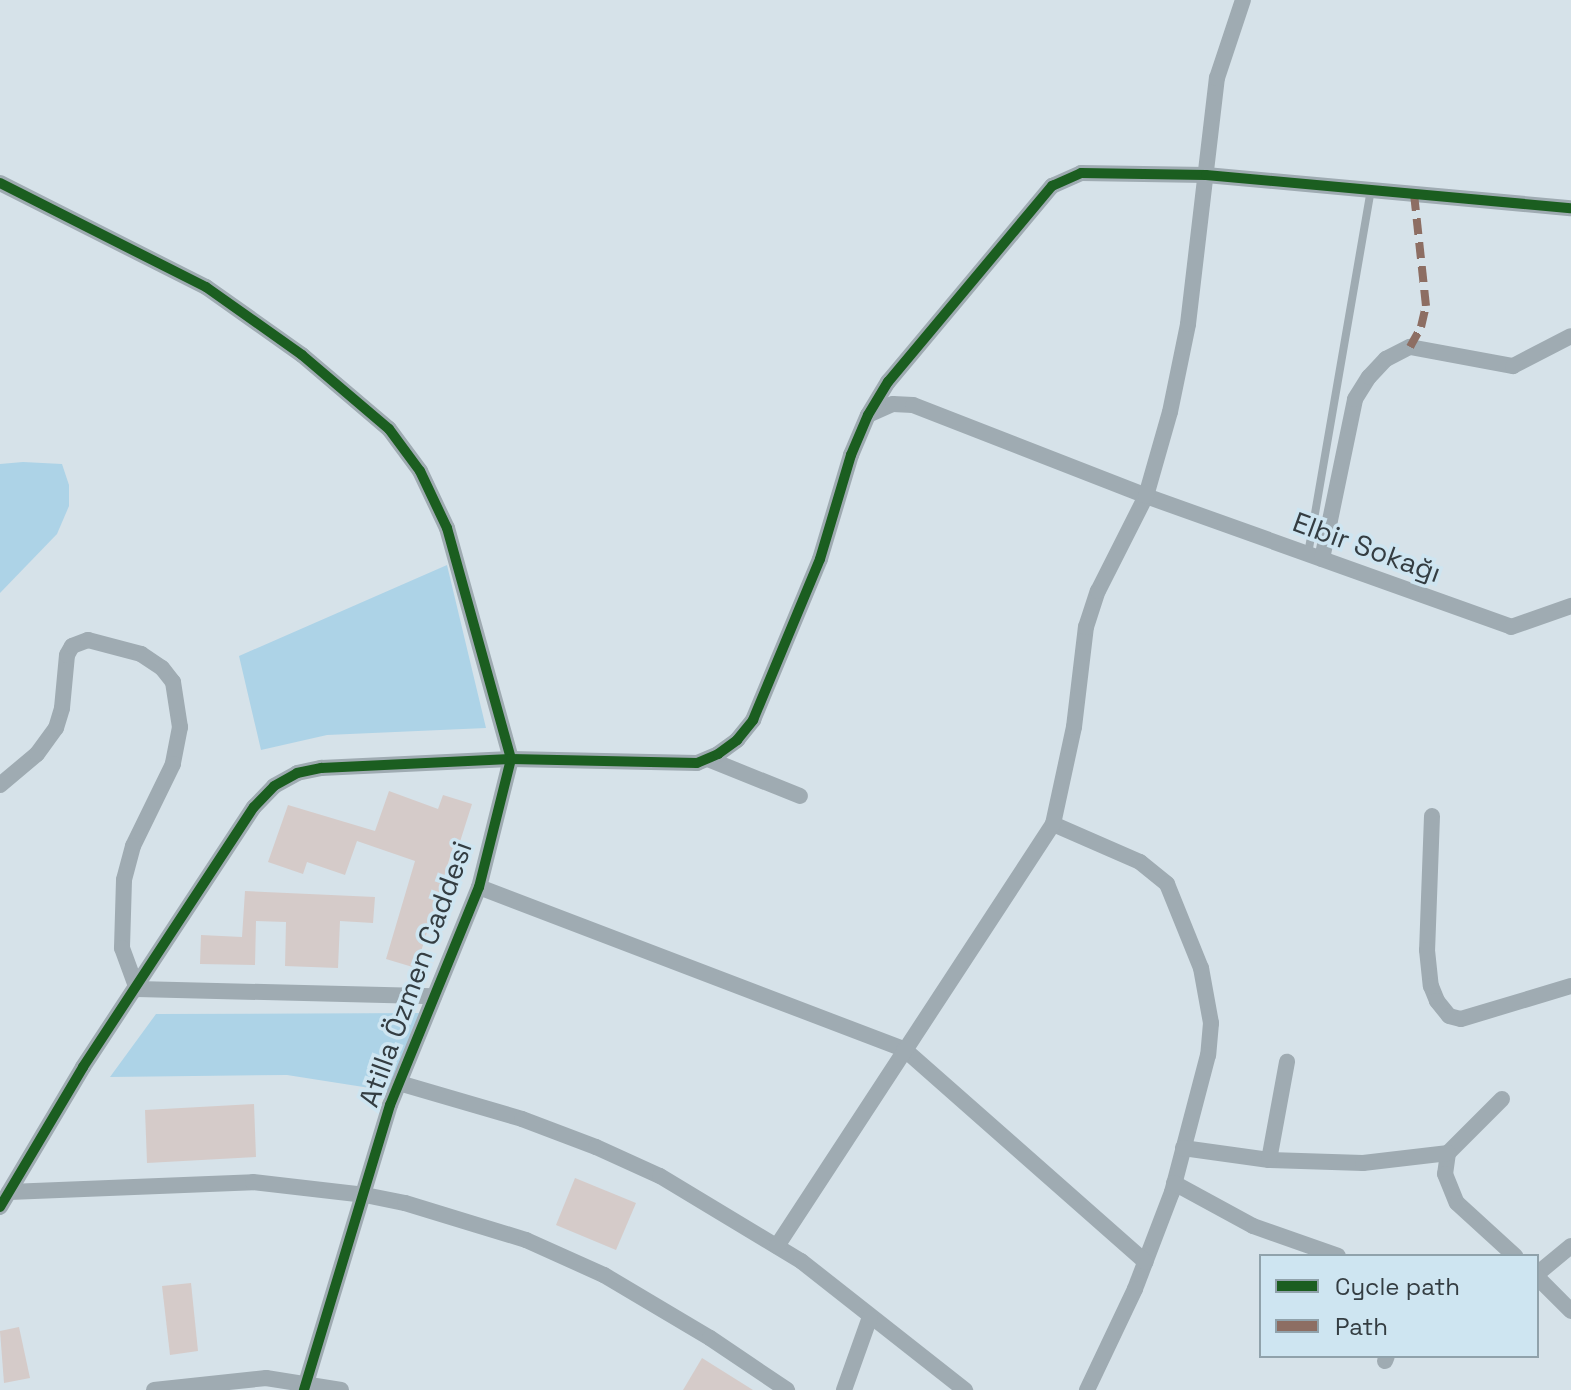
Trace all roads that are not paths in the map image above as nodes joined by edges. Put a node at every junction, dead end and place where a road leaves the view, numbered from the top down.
1 (1243, 0) edge
2 (1206, 175) junction
3 (0, 183) edge
4 (1371, 189) junction
5 (1571, 208) edge
6 (1571, 336) edge
7 (868, 415) junction
8 (1146, 496) junction
9 (1315, 556) junction
10 (1570, 607) edge
11 (511, 759) junction
12 (708, 759) junction
13 (0, 785) edge
14 (800, 796) dead end
15 (1432, 816) dead end
16 (1053, 824) junction
17 (479, 887) junction
18 (1571, 986) edge
19 (137, 989) junction
20 (434, 996) junction
21 (904, 1049) junction
22 (1287, 1062) dead end
23 (399, 1083) junction
24 (1502, 1099) dead end
25 (1183, 1148) junction
26 (1448, 1153) junction
27 (1269, 1160) junction
28 (1174, 1183) junction
29 (9, 1192) junction
30 (365, 1195) junction
31 (0, 1207) edge
32 (777, 1246) junction
33 (1571, 1246) edge
34 (1332, 1254) edge
35 (1513, 1254) edge
36 (1146, 1262) junction
37 (1539, 1273) edge
38 (1539, 1277) edge
39 (1571, 1311) edge
40 (870, 1317) junction
41 (306, 1386) edge
42 (154, 1390) edge
43 (341, 1390) edge
44 (787, 1390) edge
45 (844, 1390) edge
46 (965, 1390) edge
47 (1087, 1390) edge

1 - 2 street
2 - 4 street
2 - 7 street
2 - 8 street
3 - 11 street, Atilla Özmen Caddesi
4 - 5 street
4 - 9 lane
6 - 9 street
7 - 8 street, Elbir Sokağı
7 - 12 street
8 - 9 street, Elbir Sokağı
8 - 16 street
9 - 10 street, Elbir Sokağı
11 - 12 street
11 - 17 street, Atilla Özmen Caddesi
11 - 19 street
12 - 14 street
13 - 19 street
15 - 18 street
16 - 21 street
16 - 25 street
17 - 20 street, Atilla Özmen Caddesi
17 - 21 street
19 - 20 street
19 - 29 street
20 - 23 street, Atilla Özmen Caddesi
21 - 32 street
21 - 36 street
22 - 27 street
23 - 30 street, Atilla Özmen Caddesi
23 - 32 street
24 - 26 street
25 - 27 street
25 - 28 street
26 - 27 street
26 - 35 street
28 - 34 street
28 - 36 street
29 - 30 street
29 - 31 street
30 - 41 street, Atilla Özmen Caddesi
30 - 44 street
32 - 40 street
33 - 37 street
36 - 47 street
38 - 39 street
40 - 45 street
40 - 46 street
41 - 42 street
41 - 43 street

